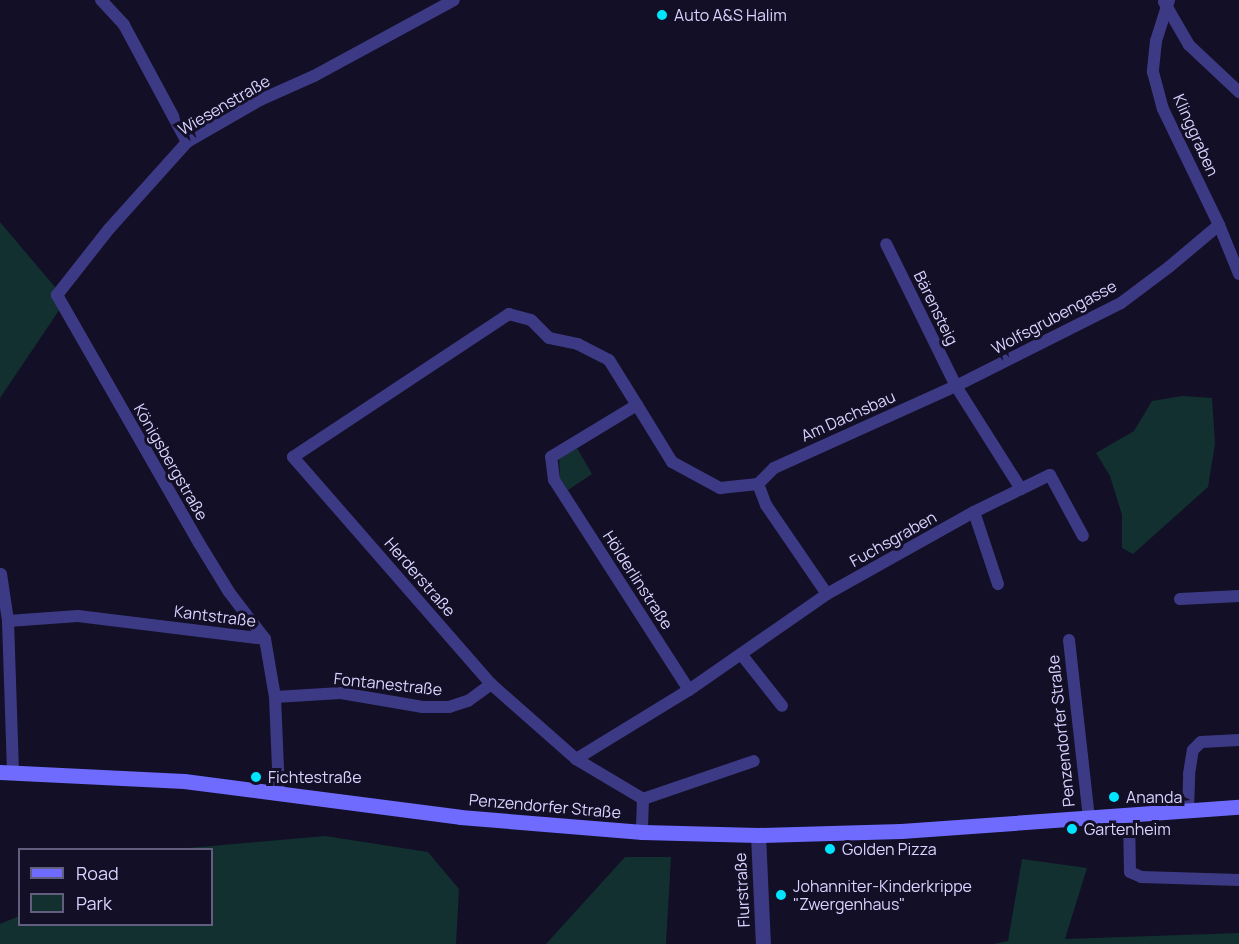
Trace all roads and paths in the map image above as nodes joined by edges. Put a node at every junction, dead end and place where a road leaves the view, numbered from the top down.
1 (101, 0) edge
2 (454, 0) edge
3 (1165, 1) edge
4 (1239, 92) edge
5 (187, 142) junction
6 (1220, 225) junction
7 (886, 244) dead end
8 (1239, 274) edge
9 (57, 296) joint
10 (956, 386) junction
11 (637, 405) junction
12 (758, 484) junction
13 (1022, 489) junction
14 (974, 512) junction
15 (1083, 536) dead end
16 (1, 574) edge
17 (998, 584) dead end
18 (827, 594) junction
19 (1239, 596) edge
20 (1180, 599) dead end
21 (8, 621) junction
22 (265, 639) junction
23 (1069, 640) dead end
24 (741, 654) junction
25 (491, 684) junction
26 (689, 690) junction
27 (275, 697) junction
28 (782, 706) dead end
29 (1239, 740) edge
30 (576, 759) junction
31 (754, 761) dead end
32 (7, 772) edge
33 (279, 791) junction
34 (643, 799) junction
35 (1239, 807) edge
36 (1188, 810) junction
37 (1129, 816) junction
38 (1089, 818) junction
39 (642, 832) junction
40 (758, 835) junction
41 (1239, 880) edge
42 (763, 944) edge

1 - 5 street
2 - 5 street, Wiesenstraße
3 - 4 street
3 - 6 street, Klinggraben
5 - 9 street, Wiesenstraße
6 - 8 street, Klinggraben
6 - 10 street, Wolfsgrubengasse
7 - 10 street, Bärensteig
9 - 22 street, Königsbergstraße
10 - 12 street, Am Dachsbau
10 - 13 street
11 - 12 street
11 - 25 street, Herderstraße
11 - 26 street, Hölderlinstraße
12 - 18 street
13 - 14 street, Fuchsgraben
13 - 15 street, Fuchsgraben
14 - 17 street
14 - 18 street, Fuchsgraben
16 - 21 street
18 - 24 street, Fuchsgraben
19 - 20 street
21 - 22 street, Kantstraße
21 - 32 street
22 - 27 street, Kantstraße
23 - 38 street, Penzendorfer Straße
24 - 26 street, Fuchsgraben
24 - 28 street
25 - 27 street, Fontanestraße
25 - 30 street, Herderstraße
26 - 30 street
27 - 33 street, Kantstraße
29 - 36 street
30 - 34 street, Herderstraße
31 - 34 street
32 - 33 main road, Penzendorfer Straße
33 - 39 main road, Penzendorfer Straße
34 - 39 street
35 - 36 main road, Penzendorfer Straße
36 - 37 main road, Penzendorfer Straße
37 - 38 main road, Penzendorfer Straße
37 - 41 street
38 - 40 main road, Penzendorfer Straße
39 - 40 main road, Penzendorfer Straße
40 - 42 street, Flurstraße

